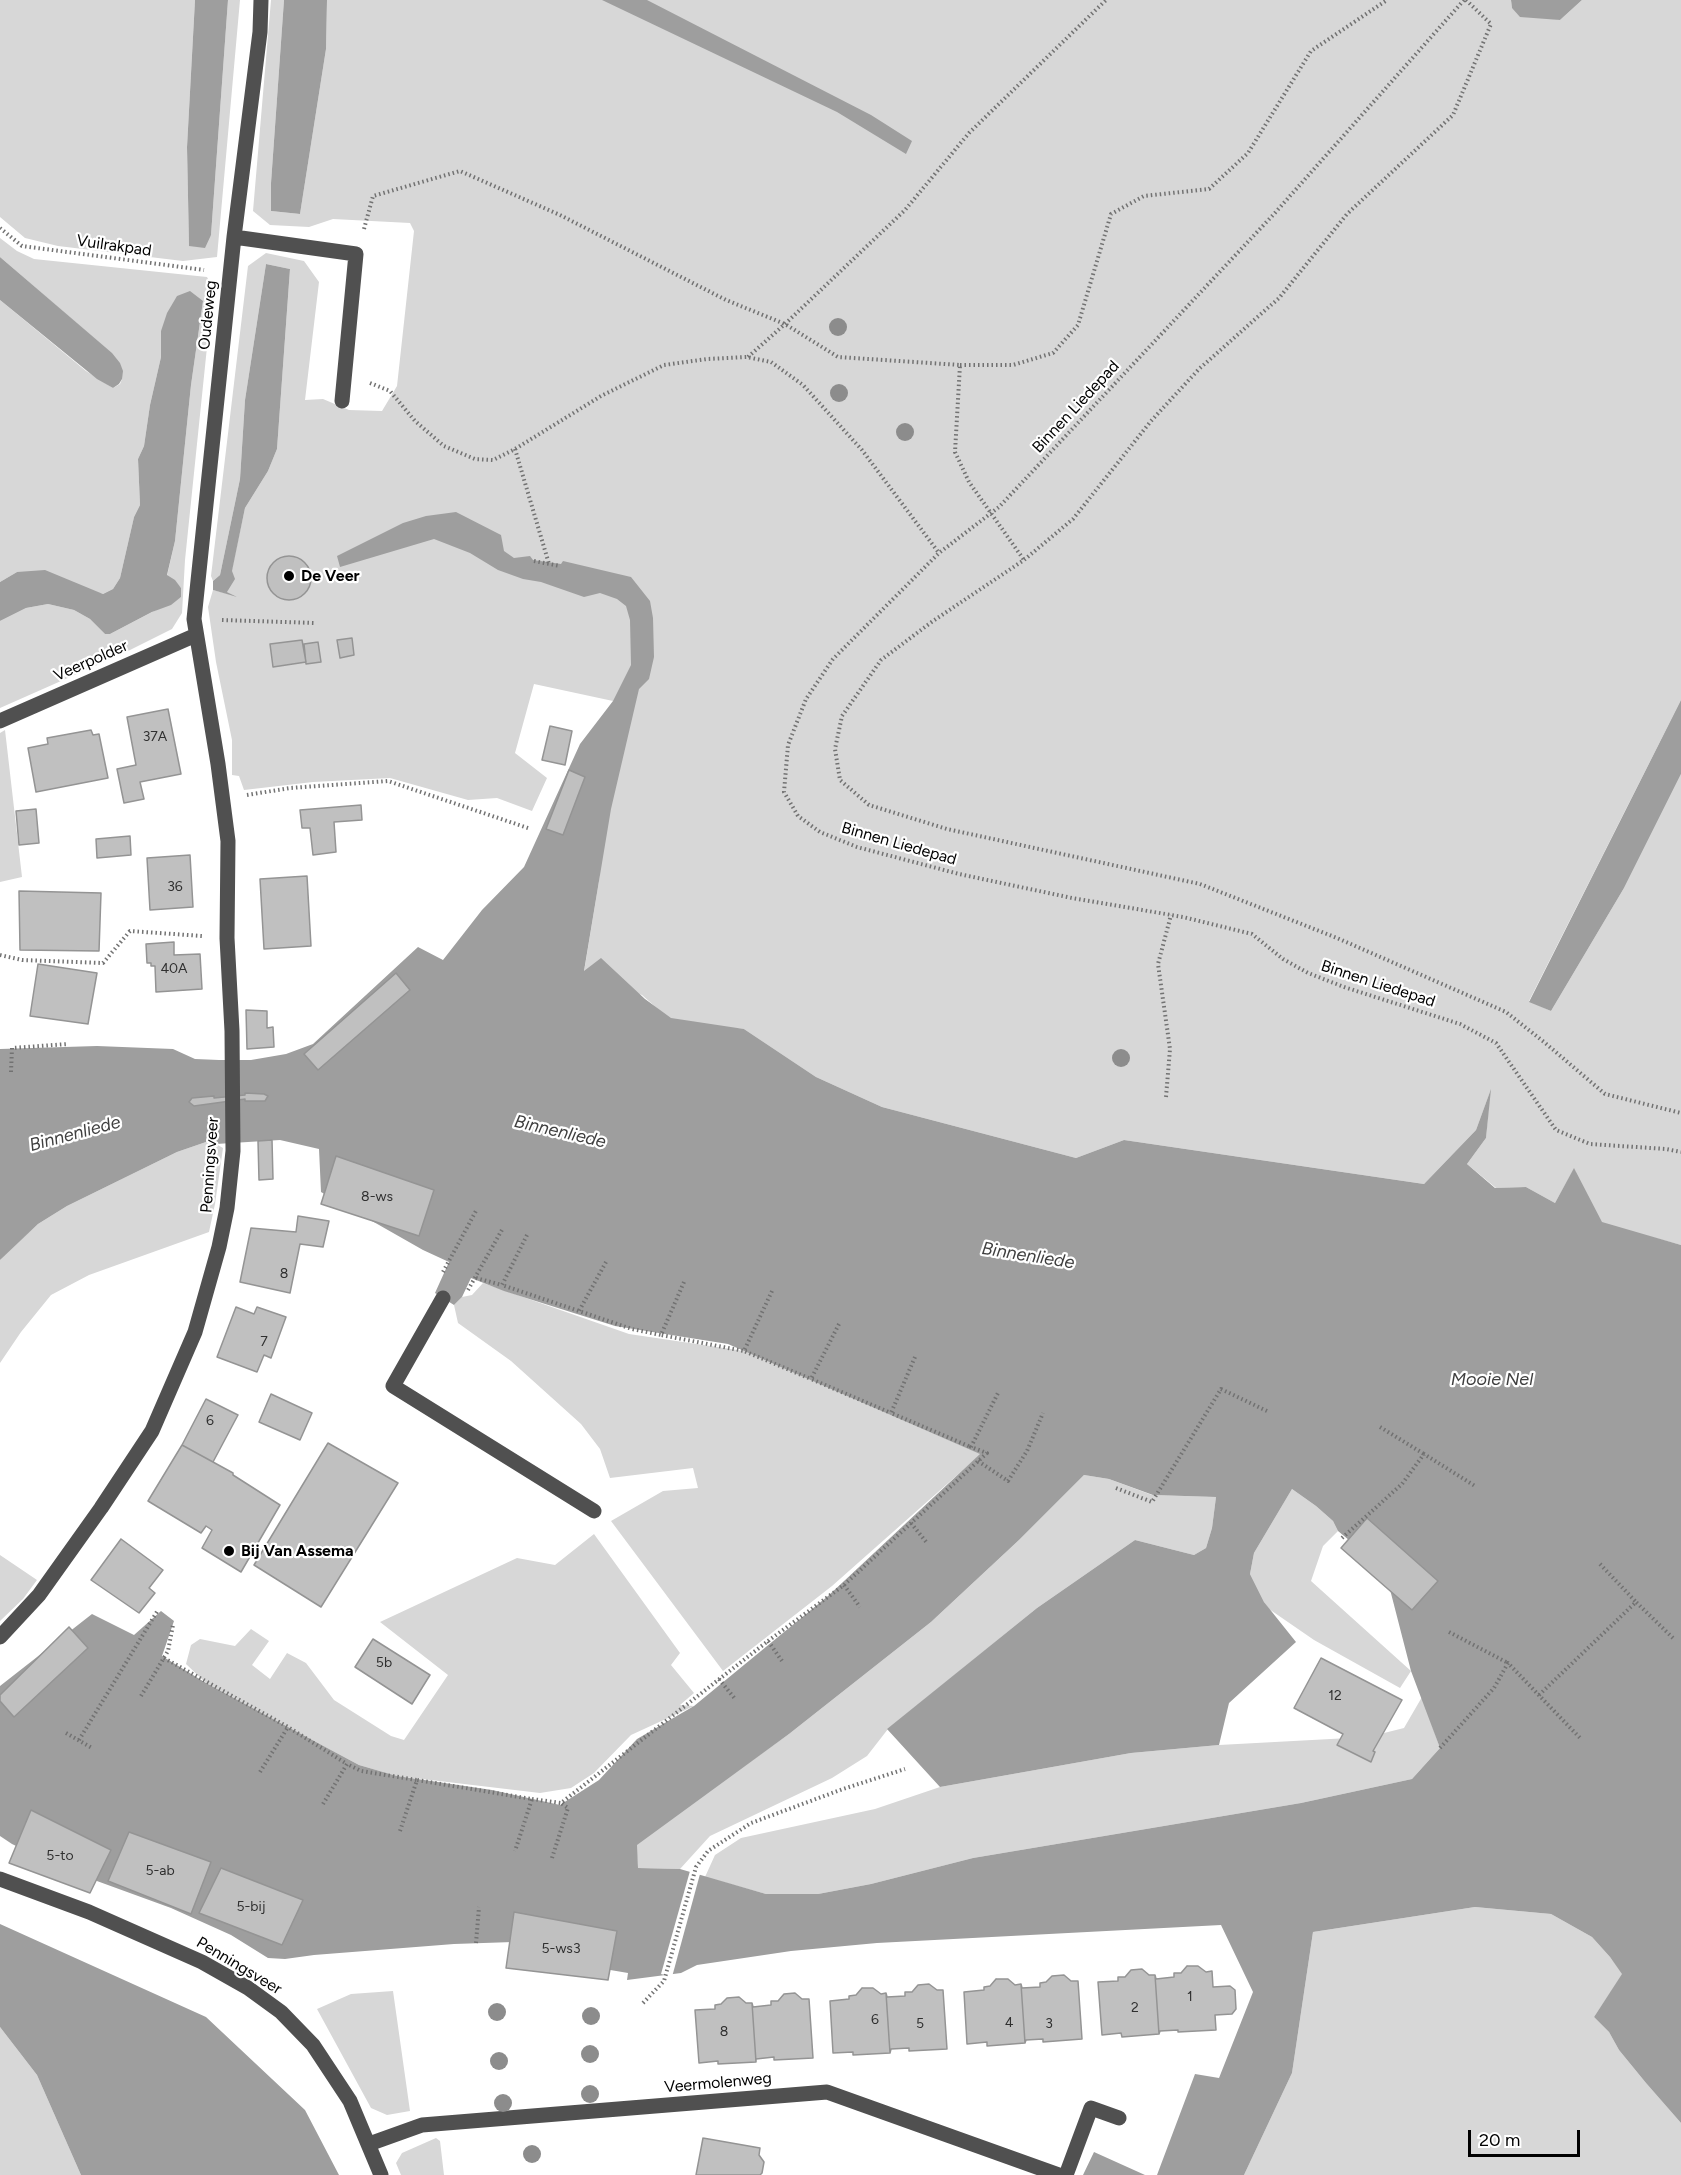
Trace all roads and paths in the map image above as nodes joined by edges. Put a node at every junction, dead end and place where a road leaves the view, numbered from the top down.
1 (261, 0) edge
2 (1106, 0) edge
3 (1387, 0) edge
4 (1465, 0) edge
5 (0, 228) edge
6 (234, 237) junction
7 (356, 254) junction
8 (231, 274) junction
9 (785, 324) junction
10 (747, 357) junction
11 (960, 365) junction
12 (345, 374) junction
13 (342, 401) dead end
14 (515, 449) junction
15 (990, 514) junction
16 (939, 553) junction
17 (1024, 560) junction
18 (534, 561) dead end
19 (549, 564) junction
20 (560, 566) dead end
21 (246, 620) dead end
22 (315, 623) dead end
23 (196, 635) junction
24 (0, 721) edge
25 (222, 798) junction
26 (528, 828) dead end
27 (1171, 915) junction
28 (227, 938) junction
29 (0, 955) edge
30 (68, 1044) dead end
31 (11, 1072) dead end
32 (1166, 1097) dead end
33 (1681, 1113) edge
34 (1681, 1152) edge
35 (477, 1209) dead end
36 (503, 1228) dead end
37 (527, 1235) dead end
38 (606, 1262) dead end
39 (476, 1278) junction
40 (438, 1281) dead end
41 (684, 1282) dead end
42 (502, 1285) junction
43 (772, 1291) dead end
44 (466, 1293) dead end
45 (442, 1298) dead end
46 (579, 1311) junction
47 (839, 1324) dead end
48 (662, 1335) junction
49 (744, 1351) junction
50 (915, 1357) dead end
51 (811, 1379) junction
52 (998, 1393) dead end
53 (1269, 1412) dead end
54 (891, 1413) junction
55 (1044, 1413) dead end
56 (1380, 1427) dead end
57 (971, 1447) junction
58 (1424, 1454) junction
59 (978, 1461) junction
60 (1475, 1486) dead end
61 (1116, 1488) dead end
62 (594, 1511) dead end
63 (911, 1523) junction
64 (1342, 1538) dead end
65 (927, 1543) dead end
66 (1600, 1564) dead end
67 (844, 1585) junction
68 (1636, 1602) junction
69 (861, 1607) dead end
70 (158, 1610) dead end
71 (173, 1625) dead end
72 (1449, 1632) dead end
73 (0, 1637) edge
74 (1674, 1639) dead end
75 (768, 1641) junction
76 (164, 1658) junction
77 (783, 1661) dead end
78 (1508, 1663) junction
79 (719, 1679) junction
80 (1539, 1695) junction
81 (141, 1696) dead end
82 (736, 1700) dead end
83 (288, 1726) junction
84 (66, 1733) dead end
85 (1581, 1739) dead end
86 (79, 1740) junction
87 (92, 1748) dead end
88 (1440, 1748) dead end
89 (347, 1764) junction
90 (905, 1769) dead end
91 (260, 1772) dead end
92 (417, 1780) junction
93 (532, 1799) junction
94 (561, 1803) junction
95 (323, 1804) dead end
96 (400, 1831) dead end
97 (515, 1851) dead end
98 (552, 1858) dead end
99 (0, 1879) edge
100 (479, 1907) dead end
101 (476, 1943) dead end
102 (643, 2003) dead end
103 (1119, 2118) dead end
104 (369, 2144) junction
105 (381, 2175) edge
106 (1059, 2175) edge
107 (1065, 2175) edge

1 - 6 street, Oudeweg
2 - 9 path
3 - 11 path
4 - 15 path, Binnen Liedepad
4 - 17 path
5 - 8 path, Vuilrakpad
6 - 7 street
6 - 8 street, Oudeweg
7 - 9 path
7 - 12 street
8 - 23 street, Oudeweg
9 - 10 path
9 - 11 path
10 - 14 path
10 - 16 path
11 - 15 path
12 - 13 street
12 - 14 path
14 - 19 path
15 - 16 path, Binnen Liedepad
15 - 17 path
16 - 27 path, Binnen Liedepad
17 - 33 path
18 - 19 path
19 - 20 path
21 - 22 path
23 - 24 street, Veerpolder
23 - 25 street, Penningsveer
25 - 26 path
25 - 28 street, Penningsveer
27 - 32 path
27 - 34 path, Binnen Liedepad
28 - 29 path
28 - 73 street, Penningsveer
30 - 31 path
35 - 40 path
36 - 39 path
37 - 42 path
38 - 46 path
39 - 42 path
39 - 44 path
41 - 48 path
42 - 46 path
43 - 49 path
45 - 62 street
46 - 48 path
47 - 51 path
48 - 49 path
49 - 51 path
50 - 54 path
51 - 54 path
52 - 57 path
53 - 61 path
54 - 57 path
55 - 59 path
56 - 58 path
57 - 59 path
58 - 60 path
58 - 64 path
59 - 63 path
63 - 65 path
63 - 67 path
66 - 68 path
67 - 69 path
67 - 75 path
68 - 74 path
68 - 80 path
70 - 86 path
71 - 76 path
72 - 78 path
75 - 77 path
75 - 79 path
76 - 81 path
76 - 83 path
78 - 80 path
78 - 88 path
79 - 82 path
79 - 94 path
80 - 85 path
83 - 89 path
83 - 91 path
84 - 86 path
86 - 87 path
89 - 92 path
89 - 95 path
90 - 102 path
92 - 93 path
92 - 96 path
93 - 94 path
93 - 97 path
94 - 98 path
99 - 104 street, Penningsveer
100 - 101 path
103 - 107 street
104 - 105 street, Penningsveer
104 - 106 street, Veermolenweg

